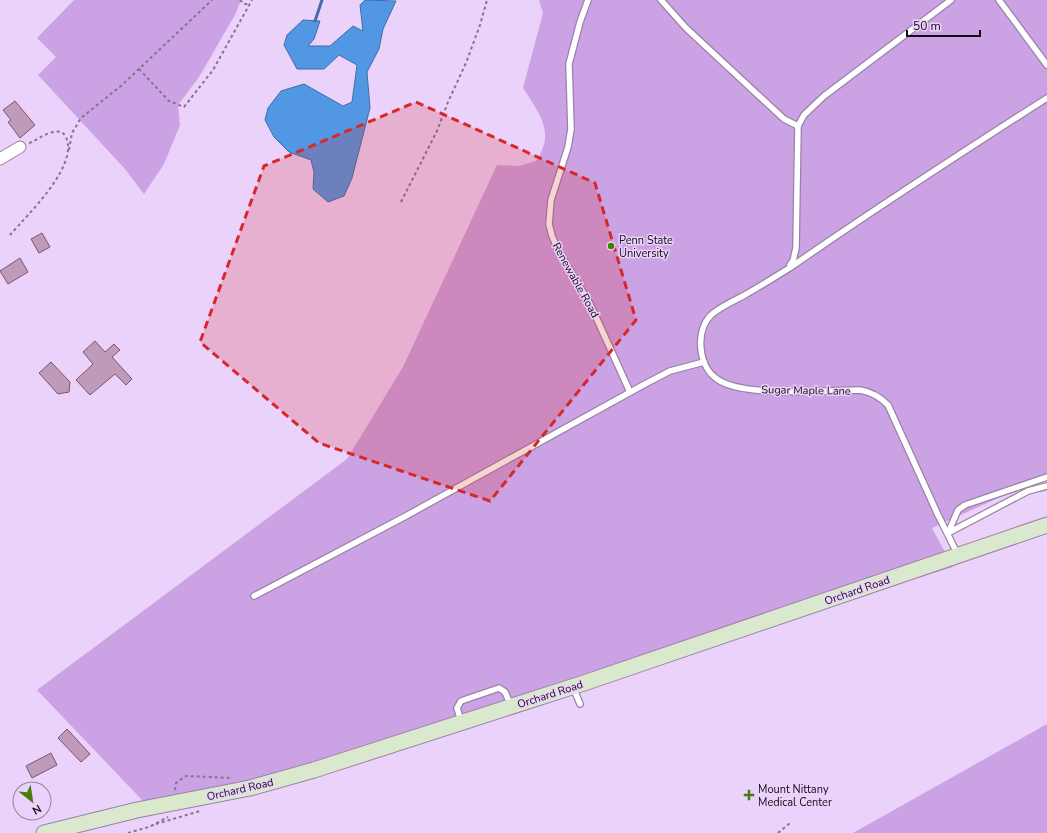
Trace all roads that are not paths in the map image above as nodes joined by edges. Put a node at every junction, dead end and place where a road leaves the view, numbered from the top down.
1 (588, 0) edge
2 (661, 0) edge
3 (951, 0) edge
4 (999, 0) edge
5 (1047, 65) edge
6 (1047, 98) edge
7 (798, 126) junction
8 (20, 148) road end
9 (0, 159) edge
10 (788, 268) junction
11 (704, 362) junction
12 (630, 392) junction
13 (1047, 477) edge
14 (1047, 486) edge
15 (1047, 525) edge
16 (948, 533) junction
17 (958, 555) junction
18 (254, 596) dead end
19 (573, 686) junction
20 (580, 704) dead end
21 (511, 707) junction
22 (462, 722) junction
23 (44, 833) edge

1 - 12 lane, Renewable Road
2 - 7 lane
3 - 7 lane
4 - 5 lane
6 - 10 lane
7 - 10 lane
8 - 9 street
10 - 11 lane
11 - 12 lane
11 - 16 lane, Sugar Maple Lane
12 - 18 lane
13 - 16 lane
14 - 16 lane
15 - 17 street, Orchard Road
16 - 17 lane, Sugar Maple Lane
17 - 19 street, Orchard Road
19 - 20 lane
19 - 21 street, Orchard Road
21 - 22 street, Orchard Road
21 - 22 lane
22 - 23 street, Orchard Road

